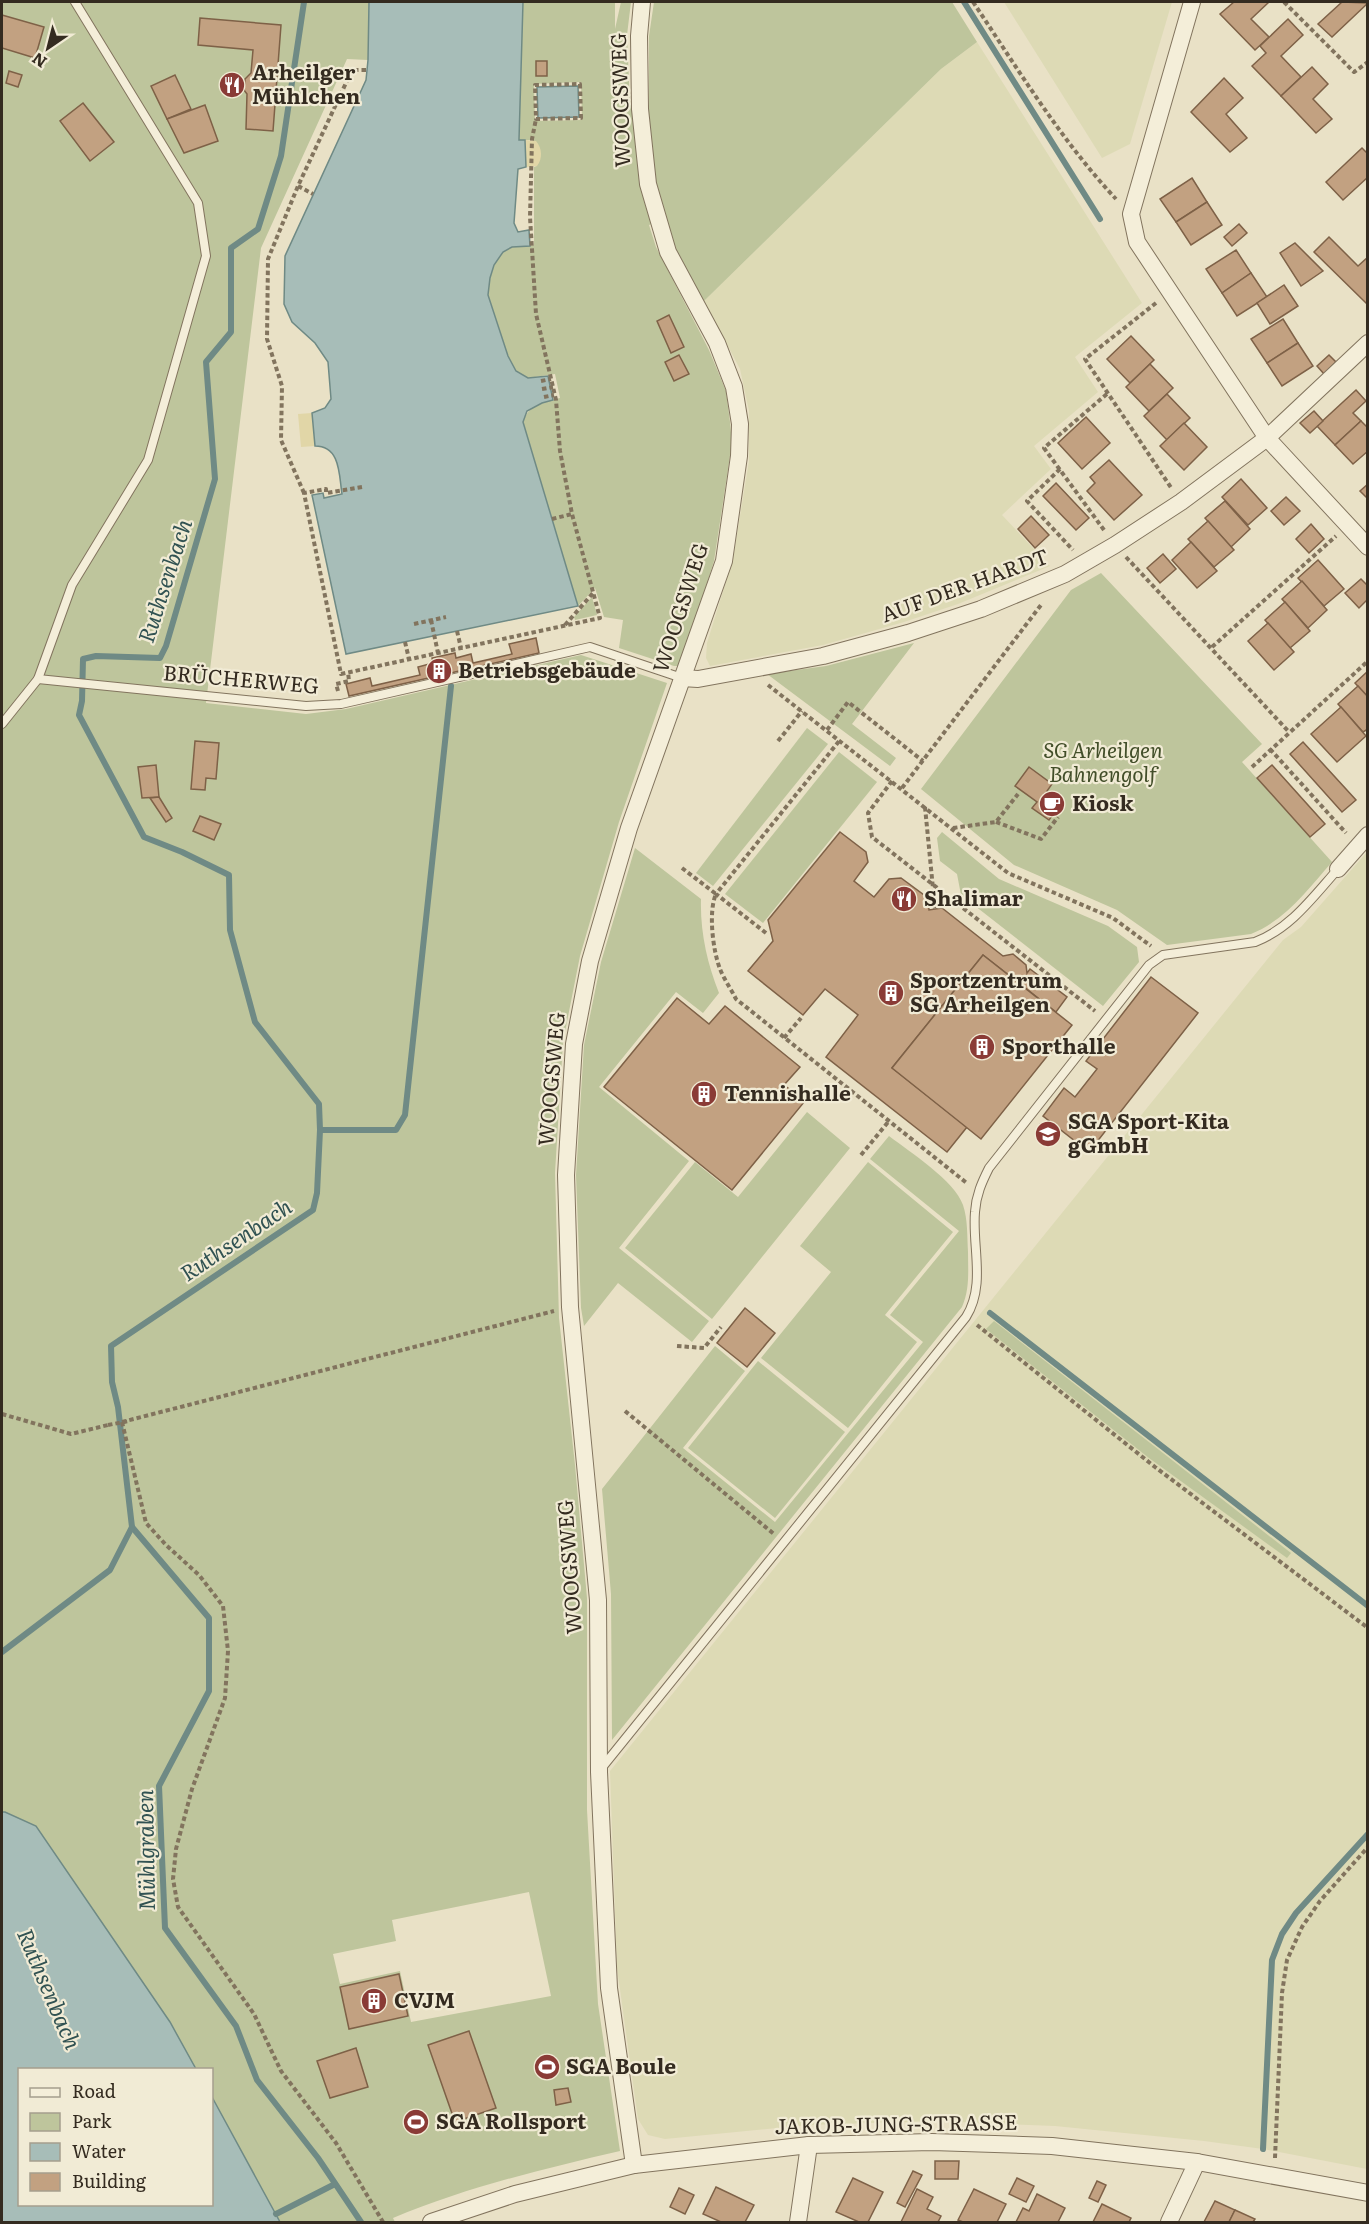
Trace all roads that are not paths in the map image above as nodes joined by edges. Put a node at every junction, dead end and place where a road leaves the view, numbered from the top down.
1 (75, 2) edge
2 (642, 2) edge
3 (1192, 2) edge
4 (1368, 343) edge
5 (1267, 438) junction
6 (1368, 547) edge
7 (682, 678) junction
8 (38, 679) junction
9 (2, 724) edge
10 (1363, 840) edge
11 (1338, 869) joint
12 (599, 1772) junction
13 (809, 2145) junction
14 (1197, 2162) junction
15 (634, 2165) junction
16 (1368, 2193) edge
17 (431, 2223) edge
18 (798, 2223) edge
19 (1169, 2223) edge

1 - 8 lane
2 - 7 street, WOOGSWEG
3 - 5 street
4 - 5 street, AUF DER HARDT
5 - 6 street
5 - 7 street, AUF DER HARDT
7 - 8 lane, BRÜCHERWEG
7 - 12 street, WOOGSWEG
8 - 9 lane
10 - 11 street
11 - 12 lane
12 - 15 street, WOOGSWEG
13 - 14 street, JAKOB-JUNG-STRASSE
13 - 15 street, JAKOB-JUNG-STRASSE
13 - 18 street
14 - 16 street, JAKOB-JUNG-STRASSE
14 - 19 street
15 - 17 street, JAKOB-JUNG-STRASSE

